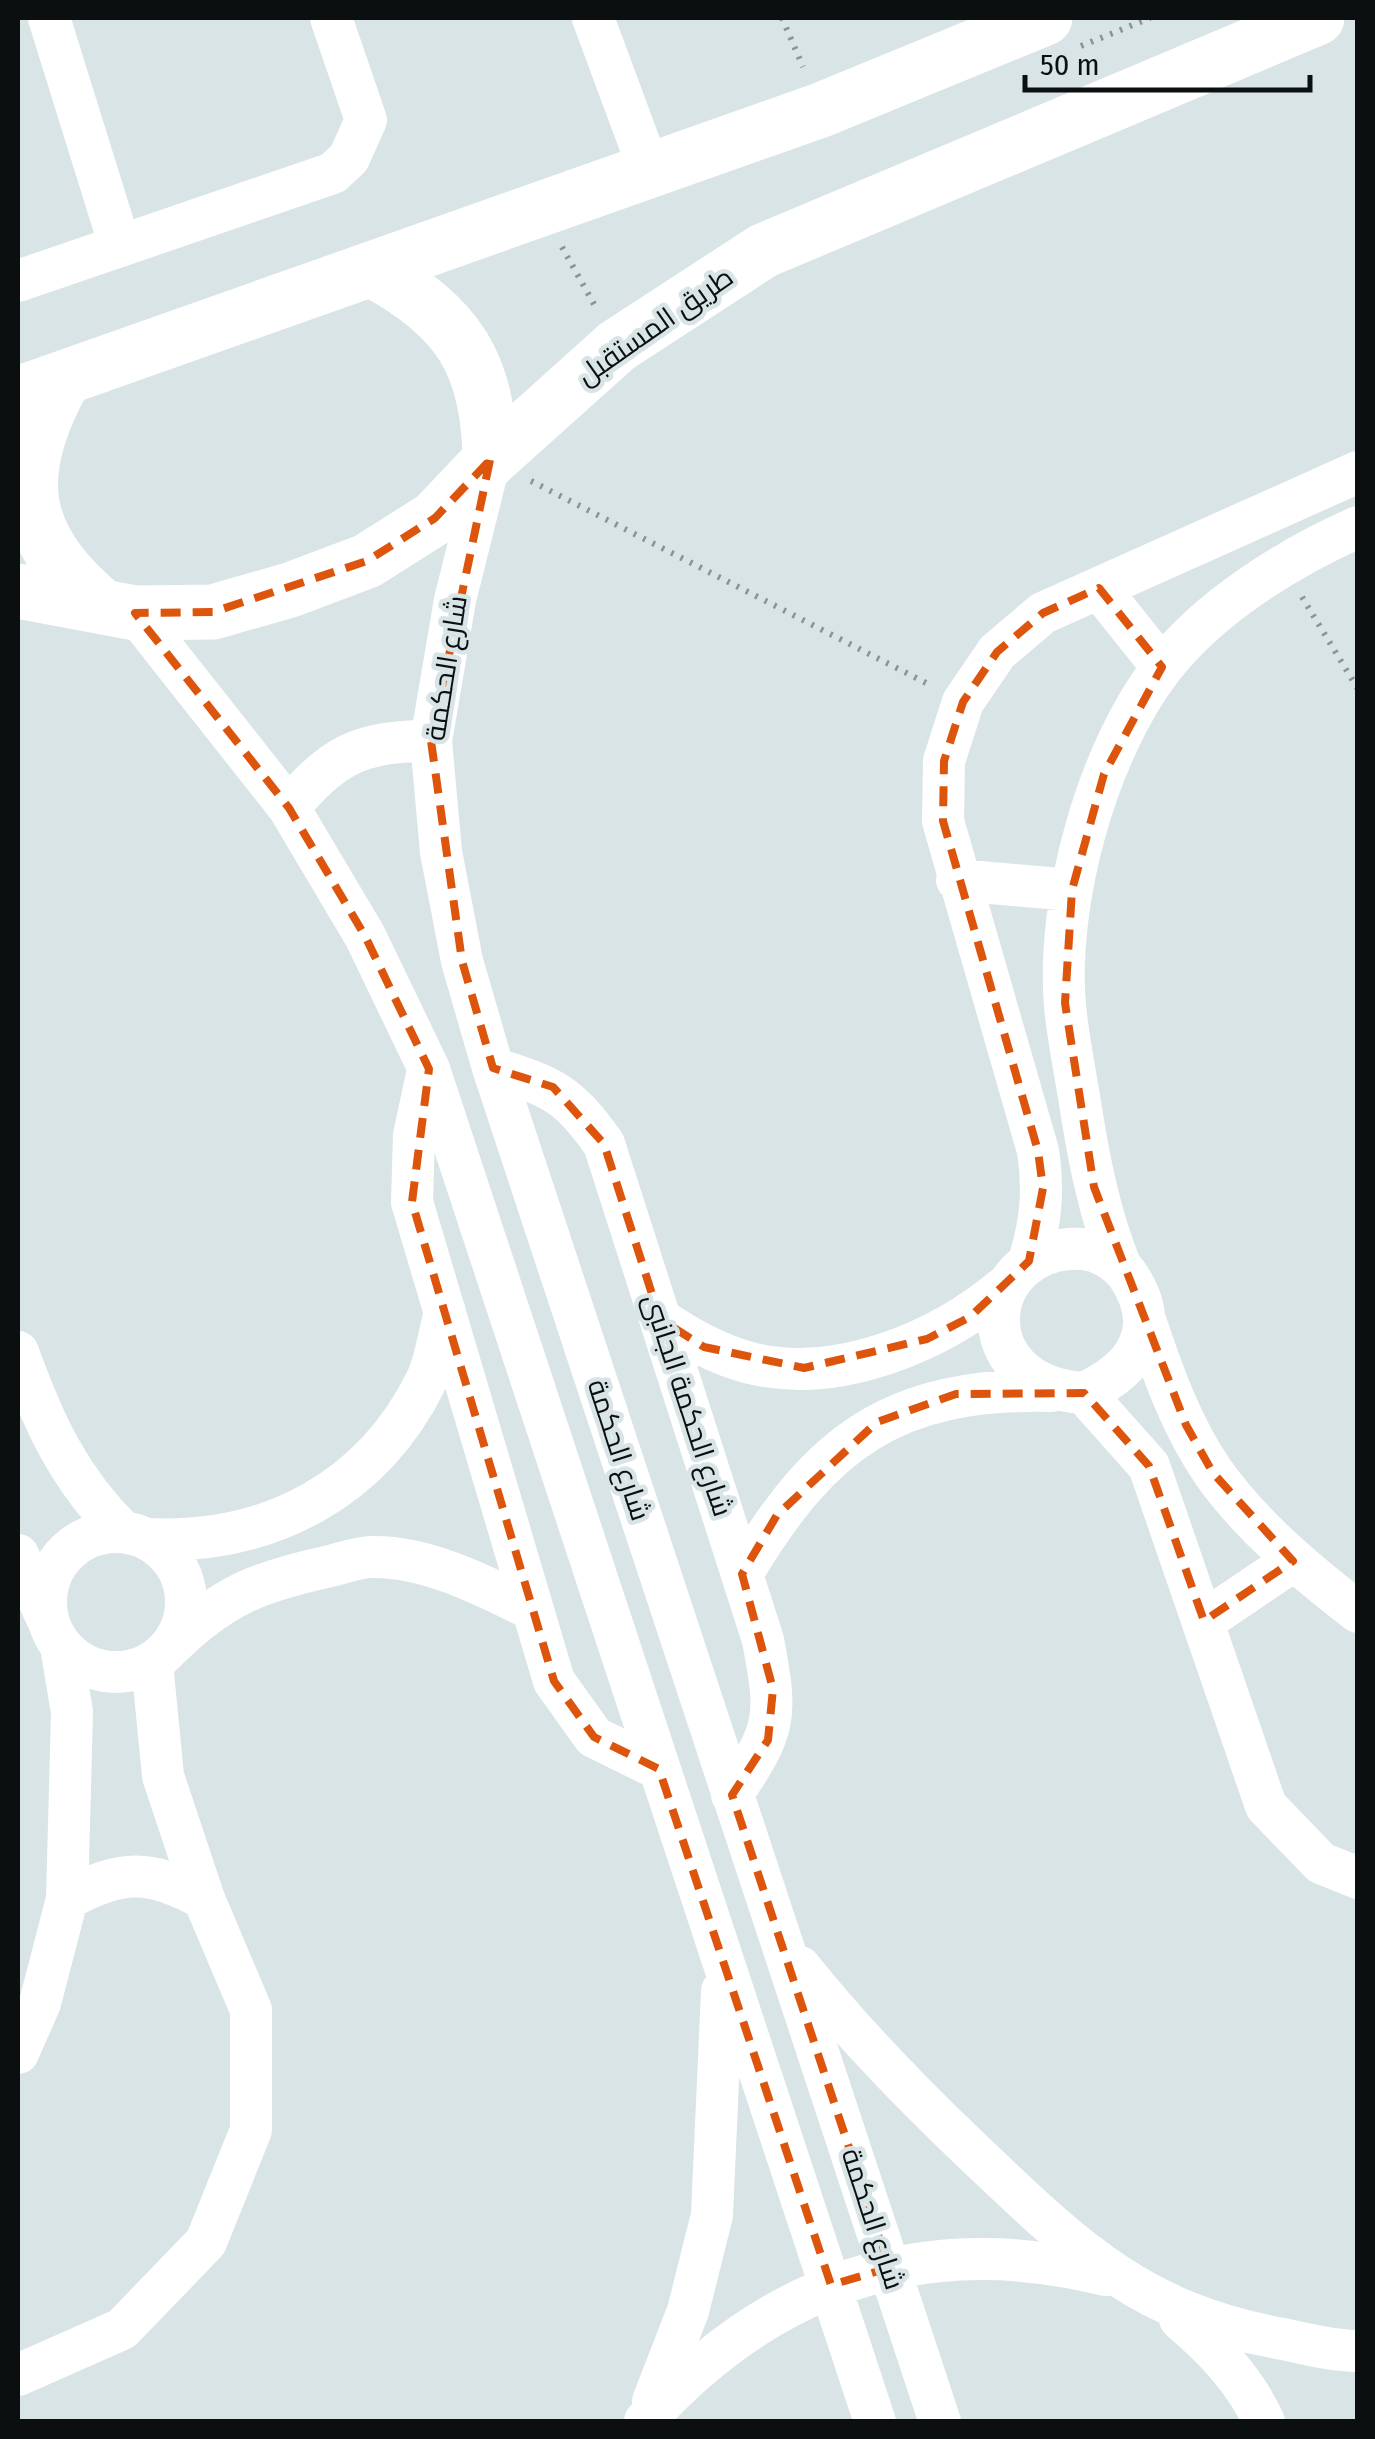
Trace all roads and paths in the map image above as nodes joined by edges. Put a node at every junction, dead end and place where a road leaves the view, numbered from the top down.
1 (50, 18) edge
2 (331, 18) edge
3 (592, 18) edge
4 (1044, 18) edge
5 (1317, 18) edge
6 (650, 172) junction
7 (542, 210) junction
8 (120, 246) junction
9 (374, 270) junction
10 (18, 281) edge
11 (617, 346) junction
12 (40, 388) edge
13 (490, 460) junction
14 (1358, 472) edge
15 (1358, 527) edge
16 (1283, 566) junction
17 (1099, 588) junction
18 (18, 592) edge
19 (118, 610) junction
20 (1162, 667) junction
21 (1358, 688) edge
22 (963, 702) junction
23 (430, 741) junction
24 (289, 808) junction
25 (958, 880) junction
26 (1072, 890) junction
27 (493, 1068) junction
28 (428, 1069) junction
29 (1120, 1265) junction
30 (1018, 1273) junction
31 (445, 1312) junction
32 (660, 1319) junction
33 (1146, 1323) junction
34 (18, 1352) edge
35 (1068, 1392) junction
36 (135, 1536) junction
37 (18, 1555) edge
38 (1293, 1561) junction
39 (742, 1574) junction
40 (533, 1610) junction
41 (1358, 1612) edge
42 (1204, 1621) junction
43 (55, 1635) junction
44 (161, 1655) junction
45 (660, 1768) junction
46 (732, 1795) junction
47 (1358, 1878) edge
48 (67, 1898) junction
49 (204, 1899) junction
50 (781, 1942) junction
51 (722, 1956) junction
52 (18, 2053) edge
53 (888, 2268) junction
54 (1115, 2278) junction
55 (831, 2285) junction
56 (1160, 2302) junction
57 (1358, 2351) edge
58 (18, 2375) edge
59 (645, 2421) edge
60 (875, 2422) edge
61 (940, 2422) edge
62 (1264, 2422) edge

1 - 8 street
2 - 8 street
3 - 6 street
4 - 6 main road
5 - 11 main road, طريق المستقبل
6 - 7 main road
7 - 9 main road
7 - 11 path
8 - 10 street
9 - 12 main road
9 - 13 main road
11 - 13 main road, طريق المستقبل
12 - 19 main road
13 - 19 main road, طريق المستقبل
13 - 22 path
13 - 23 street, شارع الحكمة
14 - 17 street
15 - 16 street
16 - 20 street
16 - 21 path
17 - 20 street
17 - 22 street
18 - 19 main road, طريق المستقبل
19 - 24 street
20 - 26 street
22 - 25 street
23 - 24 street
23 - 27 street, شارع الحكمة
24 - 28 street
25 - 26 street
25 - 30 street
26 - 29 street
27 - 32 street, شارع الحكمة الجانبى
27 - 46 street, شارع الحكمة
28 - 31 street
28 - 45 street
29 - 30 street
29 - 33 street
30 - 32 street
30 - 35 street
31 - 36 street
31 - 40 street
32 - 39 street, شارع الحكمة الجانبى
33 - 35 street
33 - 38 street
34 - 36 street
35 - 39 street
35 - 42 street
36 - 43 street
36 - 44 street
37 - 43 street
38 - 41 street
38 - 42 street
39 - 46 street, شارع الحكمة الجانبى
40 - 44 street
40 - 45 street
42 - 47 street
43 - 44 street
43 - 48 street
44 - 49 street
45 - 51 street
46 - 50 street, شارع الحكمة
48 - 49 street
48 - 52 street
49 - 58 street
50 - 53 street, شارع الحكمة
50 - 54 street
51 - 55 street
51 - 59 street
53 - 54 street
53 - 55 street
53 - 61 street, شارع الحكمة
54 - 56 street
55 - 59 street
55 - 60 street
56 - 57 street
56 - 62 street

